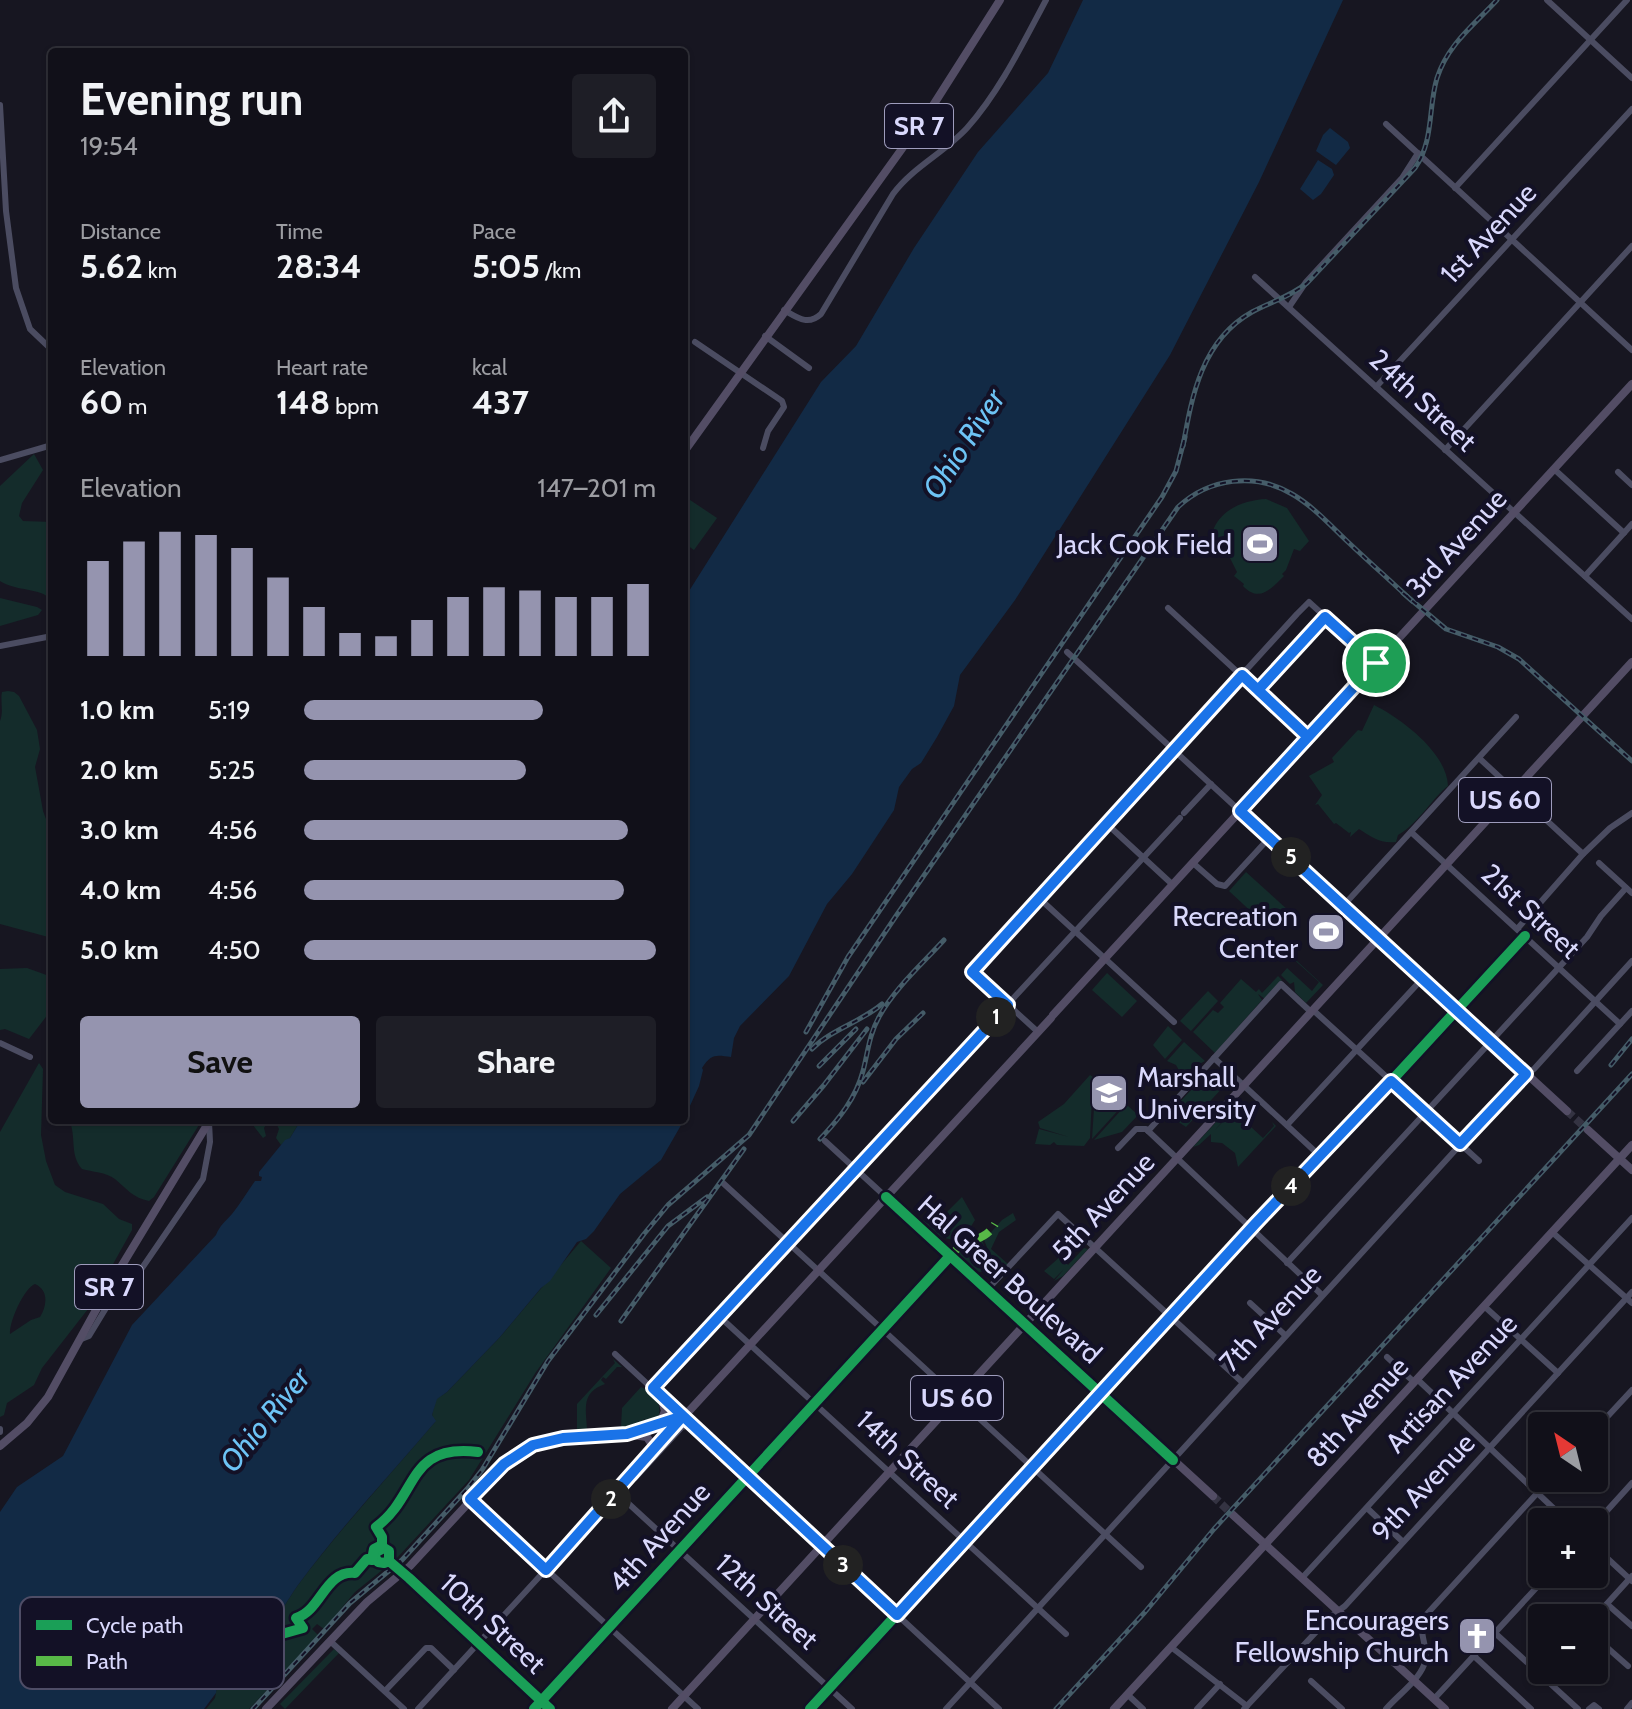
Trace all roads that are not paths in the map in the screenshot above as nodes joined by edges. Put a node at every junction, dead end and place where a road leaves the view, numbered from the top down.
1 (1000, 0) edge
2 (1046, 0) edge
3 (1547, 0) edge
4 (1627, 0) edge
5 (1590, 40) junction
6 (1632, 78) edge
7 (0, 105) edge
8 (1632, 109) edge
9 (1386, 124) dead end
10 (1418, 153) junction
11 (1455, 188) junction
12 (3, 211) edge
13 (1512, 240) junction
14 (1632, 246) edge
15 (1255, 277) dead end
16 (1580, 303) junction
17 (1289, 307) junction
18 (784, 310) junction
19 (765, 336) junction
20 (695, 342) dead end
21 (48, 347) edge
22 (1632, 350) edge
23 (809, 368) dead end
24 (739, 372) junction
25 (1632, 384) edge
26 (1376, 387) junction
27 (48, 446) edge
28 (688, 446) edge
29 (763, 448) dead end
30 (1445, 450) junction
31 (0, 460) edge
32 (1554, 469) junction
33 (1618, 472) dead end
34 (1632, 485) edge
35 (1514, 512) junction
36 (1632, 524) edge
37 (1624, 533) junction
38 (1585, 576) junction
39 (1168, 608) dead end
40 (1325, 617) junction
41 (1632, 619) edge
42 (48, 637) edge
43 (0, 646) edge
44 (1067, 652) dead end
45 (1632, 662) edge
46 (1376, 663) junction
47 (1242, 675) junction
48 (1258, 690) junction
49 (1516, 717) dead end
50 (1308, 737) junction
51 (1175, 751) junction
52 (1479, 758) junction
53 (1211, 784) junction
54 (1514, 790) junction
55 (1240, 811) junction
56 (1632, 813) edge
57 (1108, 825) junction
58 (1411, 832) junction
59 (1270, 837) junction
60 (1583, 854) junction
61 (1143, 858) junction
62 (1193, 863) junction
63 (1599, 863) dead end
64 (1447, 864) junction
65 (1173, 885) junction
66 (1629, 891) edge
67 (1040, 899) junction
68 (1343, 906) junction
69 (1518, 928) junction
70 (1076, 931) junction
71 (1525, 936) junction
72 (1379, 938) junction
73 (1105, 958) junction
74 (1632, 961) edge
75 (1560, 968) junction
76 (1423, 978) junction
77 (1596, 1001) junction
78 (1008, 1005) junction
79 (1457, 1009) junction
80 (1312, 1011) junction
81 (1632, 1011) edge
82 (1174, 1022) dead end
83 (1620, 1024) junction
84 (1038, 1032) junction
85 (1491, 1041) junction
86 (0, 1043) edge
87 (1357, 1049) junction
88 (30, 1057) dead end
89 (1214, 1058) junction
90 (1577, 1071) dead end
91 (1526, 1074) junction
92 (1391, 1081) junction
93 (1244, 1085) junction
94 (1567, 1111) tunnel mouth
95 (1425, 1112) junction
96 (207, 1124) edge
97 (209, 1124) edge
98 (1287, 1125) junction
99 (1588, 1130) tunnel mouth
100 (1148, 1131) junction
101 (825, 1141) dead end
102 (1460, 1144) junction
103 (1632, 1145) edge
104 (1118, 1148) dead end
105 (1320, 1156) junction
106 (1176, 1159) junction
107 (1619, 1159) junction
108 (1479, 1161) dead end
109 (856, 1170) junction
110 (1632, 1170) edge
111 (723, 1183) dead end
112 (886, 1197) junction
113 (1632, 1218) edge
114 (1251, 1229) junction
115 (1552, 1232) junction
116 (788, 1243) junction
117 (1095, 1248) junction
118 (950, 1256) junction
119 (1288, 1262) junction
120 (1589, 1266) junction
121 (818, 1271) junction
122 (987, 1290) junction
123 (1632, 1292) edge
124 (1322, 1295) junction
125 (1629, 1301) edge
126 (1250, 1303) dead end
127 (1484, 1306) junction
128 (720, 1317) junction
129 (1170, 1317) junction
130 (1025, 1324) junction
131 (882, 1329) junction
132 (1285, 1335) junction
133 (1521, 1339) junction
134 (79, 1340) junction
135 (751, 1345) junction
136 (615, 1354) dead end
137 (1387, 1357) dead end
138 (1558, 1373) junction
139 (1415, 1381) junction
140 (1242, 1382) junction
141 (653, 1388) junction
142 (1632, 1390) edge
143 (1100, 1393) junction
144 (661, 1396) junction
145 (957, 1398) junction
146 (814, 1403) junction
147 (1453, 1413) junction
148 (683, 1416) junction
149 (1608, 1416) edge
150 (660, 1424) junction
151 (690, 1425) junction
152 (627, 1434) junction
153 (0, 1446) edge
154 (654, 1448) junction
155 (1489, 1448) junction
156 (1173, 1460) junction
157 (1032, 1467) junction
158 (889, 1472) junction
159 (747, 1476) junction
160 (627, 1481) junction
161 (1632, 1483) edge
162 (617, 1493) junction
163 (1537, 1494) junction
164 (1213, 1496) tunnel mouth
165 (470, 1499) junction
166 (1367, 1508) junction
167 (1552, 1508) edge
168 (1608, 1510) edge
169 (1233, 1515) tunnel mouth
170 (1106, 1535) junction
171 (964, 1541) junction
172 (1403, 1542) junction
173 (822, 1545) junction
174 (1265, 1545) junction
175 (679, 1550) junction
176 (1608, 1558) edge
177 (1141, 1567) dead end
178 (546, 1570) junction
179 (402, 1574) junction
180 (1302, 1578) junction
181 (1631, 1579) edge
182 (1536, 1588) edge
183 (1607, 1604) edge
184 (1608, 1605) edge
185 (1038, 1609) junction
186 (1338, 1611) junction
187 (897, 1615) junction
188 (754, 1619) junction
189 (1632, 1626) edge
190 (609, 1627) junction
191 (1495, 1633) junction
192 (1066, 1634) dead end
193 (330, 1641) junction
194 (479, 1643) junction
195 (1171, 1647) junction
196 (1608, 1648) edge
197 (1474, 1656) junction
198 (1528, 1660) edge
199 (1628, 1666) dead end
200 (454, 1670) junction
201 (1413, 1679) junction
202 (1311, 1681) dead end
203 (970, 1682) junction
204 (1220, 1684) junction
205 (1554, 1684) edge
206 (829, 1688) junction
207 (385, 1691) junction
208 (1128, 1695) junction
209 (684, 1696) junction
210 (1434, 1699) junction
211 (541, 1701) junction
212 (1632, 1703) edge
213 (1246, 1707) edge
214 (270, 1708) edge
215 (404, 1709) edge
216 (418, 1709) edge
217 (534, 1709) edge
218 (550, 1709) edge
219 (672, 1709) edge
220 (698, 1709) edge
221 (810, 1709) edge
222 (852, 1709) edge
223 (946, 1709) edge
224 (999, 1709) edge
225 (1114, 1709) edge
226 (1143, 1709) edge
227 (1197, 1709) edge
228 (1342, 1709) edge
229 (1386, 1709) edge
230 (1445, 1709) edge
231 (1531, 1709) edge
232 (1578, 1709) edge
233 (1589, 1709) edge
234 (1599, 1709) edge
235 (1627, 1709) edge

1 - 18 main road, SR 7
2 - 18 street
3 - 5 street
4 - 5 street
5 - 6 street
5 - 11 street
7 - 12 street
8 - 13 street, 1st Avenue
9 - 10 street
10 - 11 street
10 - 17 street
11 - 13 street
12 - 21 street
13 - 16 street
13 - 26 street, 1st Avenue
14 - 16 street
15 - 17 street, 24th Street
16 - 22 street
16 - 30 street
17 - 26 street, 24th Street
18 - 19 main road, SR 7
19 - 23 street
19 - 24 main road, SR 7
20 - 24 street
24 - 28 main road, SR 7
24 - 29 street
25 - 32 main road, 3rd Avenue
26 - 30 street, 24th Street
27 - 31 street
30 - 35 street, 24th Street
32 - 35 main road, 3rd Avenue
32 - 37 street
33 - 34 street
35 - 38 street, 24th Street
35 - 46 main road, 3rd Avenue
36 - 37 street
37 - 38 street
38 - 41 street, 24th Street
39 - 47 street
40 - 46 street
40 - 47 street
40 - 48 street
42 - 43 street
44 - 51 street
45 - 54 main road, 5th Avenue / US 60
46 - 50 main road, 3rd Avenue
47 - 48 street
47 - 51 street
48 - 50 street
49 - 52 street
50 - 55 main road, 3rd Avenue
51 - 53 street
51 - 57 street
52 - 54 street
52 - 58 street
53 - 55 street
53 - 61 street
54 - 60 street
54 - 64 main road, 5th Avenue / US 60
55 - 59 main road
55 - 62 main road, 3rd Avenue
56 - 60 street
57 - 61 street
57 - 67 street
58 - 64 street, 21st Street
58 - 68 street
59 - 62 street
59 - 68 main road
60 - 69 street
61 - 65 street
61 - 70 street
62 - 65 main road, 3rd Avenue
63 - 66 street
64 - 69 street, 21st Street
64 - 72 main road, 5th Avenue / US 60
65 - 73 main road, 3rd Avenue
66 - 75 street
67 - 70 street
67 - 78 street
68 - 72 main road
69 - 71 street, 21st Street
70 - 73 street
70 - 78 street
71 - 75 street, 21st Street
71 - 79 street
72 - 76 main road
72 - 80 main road, 5th Avenue / US 60
73 - 82 street
73 - 84 main road, 3rd Avenue
74 - 77 street, 7th Avenue
75 - 77 street, 21st Street
75 - 85 street
76 - 79 main road
76 - 87 street
77 - 83 street, 21st Street
77 - 91 street, 7th Avenue
78 - 84 street
78 - 109 street
79 - 85 main road
79 - 92 street
80 - 87 street
80 - 89 street
80 - 93 main road, 5th Avenue / US 60
81 - 83 street
83 - 90 street
84 - 112 main road, 3rd Avenue
85 - 91 main road
85 - 95 street
86 - 88 street
87 - 92 street
87 - 98 street
89 - 93 street
89 - 100 street
91 - 94 main road
91 - 102 street, 7th Avenue
92 - 95 street
92 - 105 street
93 - 98 street
93 - 106 main road, 5th Avenue / US 60
95 - 102 street
95 - 119 street
96 - 134 main road, SR 7
97 - 134 street
98 - 105 street
99 - 107 main road
100 - 104 street
100 - 106 street
101 - 109 street, Hal Greer Boulevard
102 - 108 street
102 - 124 street, 7th Avenue
103 - 107 main road, 8th Avenue
105 - 114 street
106 - 114 street
106 - 117 main road, 5th Avenue / US 60
107 - 110 main road
107 - 115 main road, 8th Avenue
109 - 112 street, Hal Greer Boulevard
109 - 116 street
111 - 116 street
112 - 118 main road, Hal Greer Boulevard
112 - 121 main road, 3rd Avenue
113 - 120 street, Artisan Avenue
114 - 119 street
114 - 129 street
115 - 120 street
115 - 127 main road, 8th Avenue
116 - 121 street
116 - 128 street
117 - 122 street
117 - 129 street
117 - 130 main road, 5th Avenue / US 60
118 - 122 main road, Hal Greer Boulevard
118 - 131 street, 4th Avenue
119 - 124 street
120 - 125 street
120 - 133 street, Artisan Avenue
121 - 131 street
121 - 135 main road, 3rd Avenue
122 - 130 main road, Hal Greer Boulevard
123 - 125 street, 9th Avenue
124 - 132 street, 7th Avenue
125 - 138 street, 9th Avenue
126 - 132 street
127 - 133 street
127 - 139 main road, 8th Avenue
128 - 135 street, 14th Street
128 - 141 street
129 - 140 street
129 - 143 street
130 - 143 main road, Hal Greer Boulevard
130 - 145 main road, 5th Avenue / US 60
131 - 145 street
131 - 146 street, 4th Avenue
132 - 140 street, 7th Avenue
133 - 138 street
133 - 147 street, Artisan Avenue
134 - 153 main road, SR 7
135 - 146 street, 14th Street
135 - 148 main road, 3rd Avenue
136 - 141 street
137 - 139 street
138 - 155 street, 9th Avenue
139 - 147 street
139 - 174 main road, 8th Avenue
140 - 156 street, 7th Avenue
141 - 144 street
142 - 149 street
143 - 156 main road, Hal Greer Boulevard
143 - 157 street
144 - 148 street
144 - 150 main road
145 - 157 street
145 - 158 main road, 5th Avenue / US 60
146 - 158 street, 14th Street
146 - 159 street, 4th Avenue
147 - 155 street
147 - 166 street, Artisan Avenue
148 - 150 main road
148 - 151 street
148 - 154 street, 3rd Avenue
150 - 152 main road
151 - 159 street
151 - 160 street, 3rd Avenue
152 - 154 main road
152 - 165 main road
154 - 160 street, 3rd Avenue
155 - 163 street
155 - 172 street, 9th Avenue
156 - 164 main road, Hal Greer Boulevard
156 - 170 street, 7th Avenue
157 - 170 street
157 - 171 street
158 - 171 street, 14th Street
158 - 173 main road, 5th Avenue / US 60
159 - 173 street
159 - 175 street, 4th Avenue
160 - 162 street, 3rd Avenue
161 - 168 street
162 - 175 street, 12th Street
162 - 178 street, 3rd Avenue
163 - 167 street
163 - 201 street
165 - 178 street
165 - 179 main road
166 - 172 street
166 - 180 street, Artisan Avenue
169 - 174 main road
170 - 177 street
170 - 185 street, 7th Avenue
171 - 185 street, 14th Street
171 - 187 street
172 - 186 street, 9th Avenue
173 - 187 street
173 - 188 main road, 5th Avenue / US 60
174 - 180 main road
174 - 195 main road, 8th Avenue
175 - 188 street, 12th Street
175 - 190 street, 4th Avenue
176 - 181 street
178 - 190 street
178 - 194 street, 3rd Avenue
179 - 193 main road
179 - 194 street, 10th Street
180 - 186 main road
181 - 183 street
182 - 191 street
184 - 189 street
185 - 192 street, 14th Street
185 - 203 street, 7th Avenue
186 - 201 main road
186 - 213 street, 9th Avenue
187 - 203 street
187 - 206 street
188 - 206 street, 12th Street
188 - 209 main road, 5th Avenue / US 60
190 - 209 street
190 - 211 street, 4th Avenue
191 - 197 street
191 - 198 street
193 - 207 street
193 - 214 main road
194 - 200 street, 3rd Avenue
194 - 211 street, 10th Street
195 - 204 street
195 - 208 main road, 8th Avenue
196 - 199 street
197 - 210 street
197 - 231 street
200 - 207 street
200 - 216 street, 3rd Avenue
201 - 210 main road
201 - 229 street
202 - 228 street
203 - 223 street, 7th Avenue
203 - 224 street
204 - 213 street
204 - 227 street
205 - 232 street
206 - 221 street
206 - 222 street, 12th Street
207 - 215 street
208 - 225 main road, 8th Avenue
208 - 226 street
209 - 219 main road, 5th Avenue / US 60
209 - 220 street
210 - 230 main road
211 - 217 street, 4th Avenue
211 - 218 street, 10th Street
212 - 235 street
233 - 234 street

